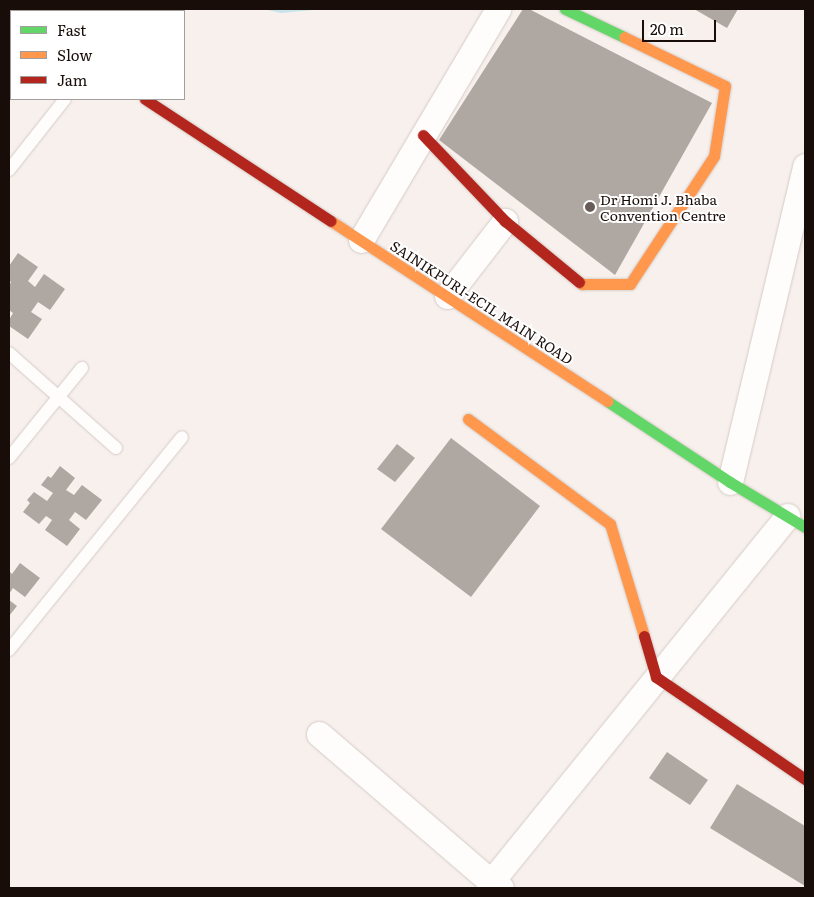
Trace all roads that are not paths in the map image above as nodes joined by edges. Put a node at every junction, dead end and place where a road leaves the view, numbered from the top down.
1 (498, 9) edge
2 (565, 9) edge
3 (64, 100) edge
4 (147, 100) edge
5 (423, 135) junction
6 (805, 166) edge
7 (9, 170) edge
8 (506, 221) junction
9 (797, 233) edge
10 (361, 240) junction
11 (447, 296) junction
12 (9, 353) edge
13 (82, 368) dead end
14 (60, 396) junction
15 (468, 419) dead end
16 (182, 437) dead end
17 (116, 448) dead end
18 (9, 458) edge
19 (730, 482) junction
20 (796, 521) edge
21 (9, 650) edge
22 (656, 677) junction
23 (319, 734) dead end
24 (805, 779) edge
25 (494, 886) edge

1 - 5 street
2 - 8 street
3 - 7 lane
4 - 10 street, SAINIKPURI-ECIL MAIN ROAD
5 - 8 street
5 - 10 street
6 - 9 street
8 - 11 street
9 - 19 street
10 - 11 street, SAINIKPURI-ECIL MAIN ROAD
11 - 19 street, SAINIKPURI-ECIL MAIN ROAD
12 - 14 lane
13 - 14 lane
14 - 17 lane
14 - 18 lane
15 - 22 street
16 - 21 lane
19 - 20 street, SAINIKPURI-ECIL MAIN ROAD
20 - 22 street
22 - 24 street
22 - 25 street
23 - 25 street

